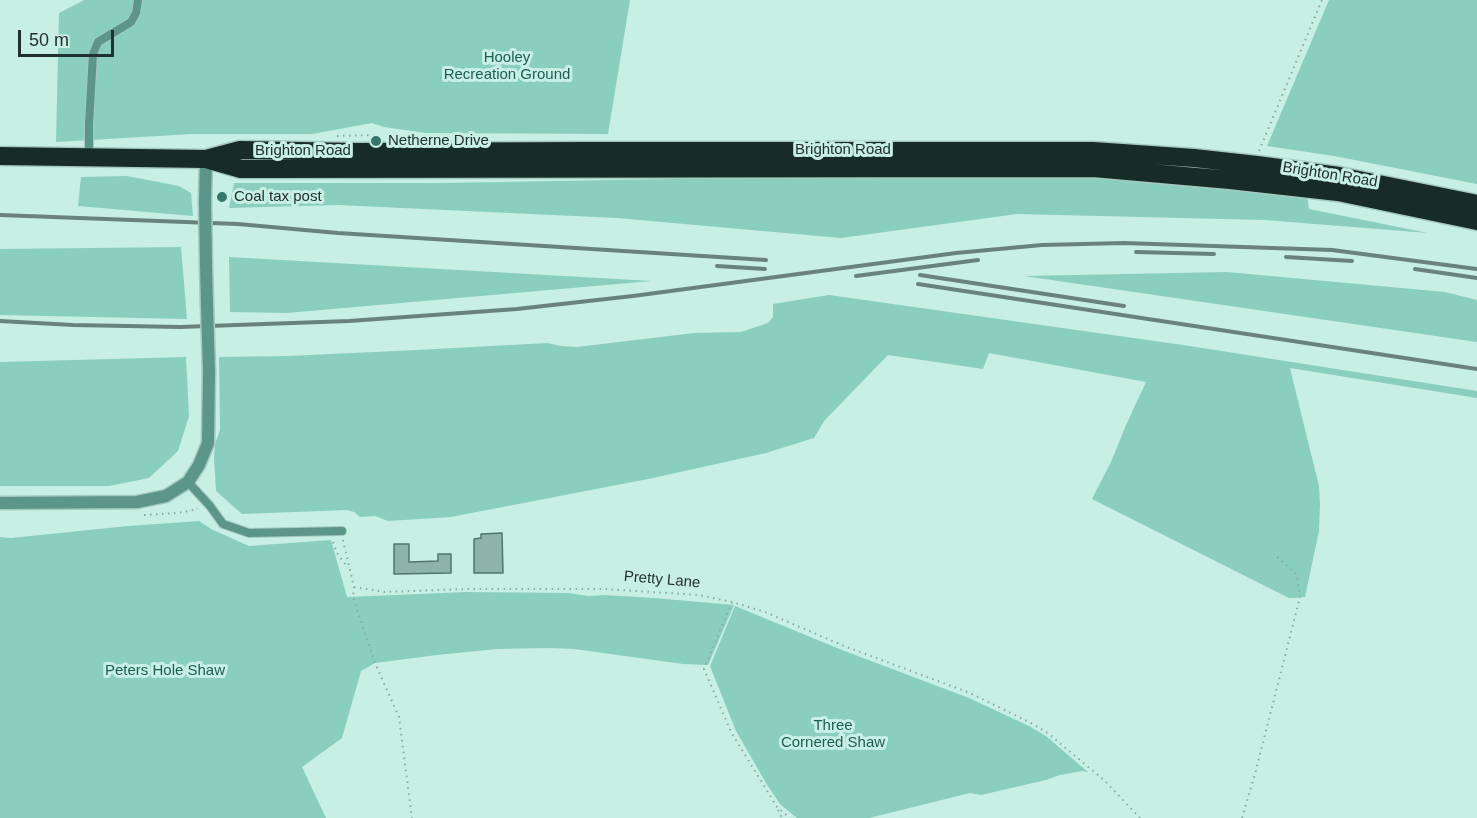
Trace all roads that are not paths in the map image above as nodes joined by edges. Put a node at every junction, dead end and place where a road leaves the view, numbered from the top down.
1 (138, 0) edge
2 (0, 156) edge
3 (89, 157) junction
4 (206, 159) junction
5 (1477, 204) edge
6 (1477, 221) edge
7 (188, 482) junction
8 (0, 503) edge
9 (342, 531) road end

1 - 3 lane
2 - 3 highway, Brighton Road
3 - 4 highway, Brighton Road
4 - 5 highway, Brighton Road
4 - 6 highway, Brighton Road
4 - 7 street, bridge
7 - 8 street
7 - 9 lane

